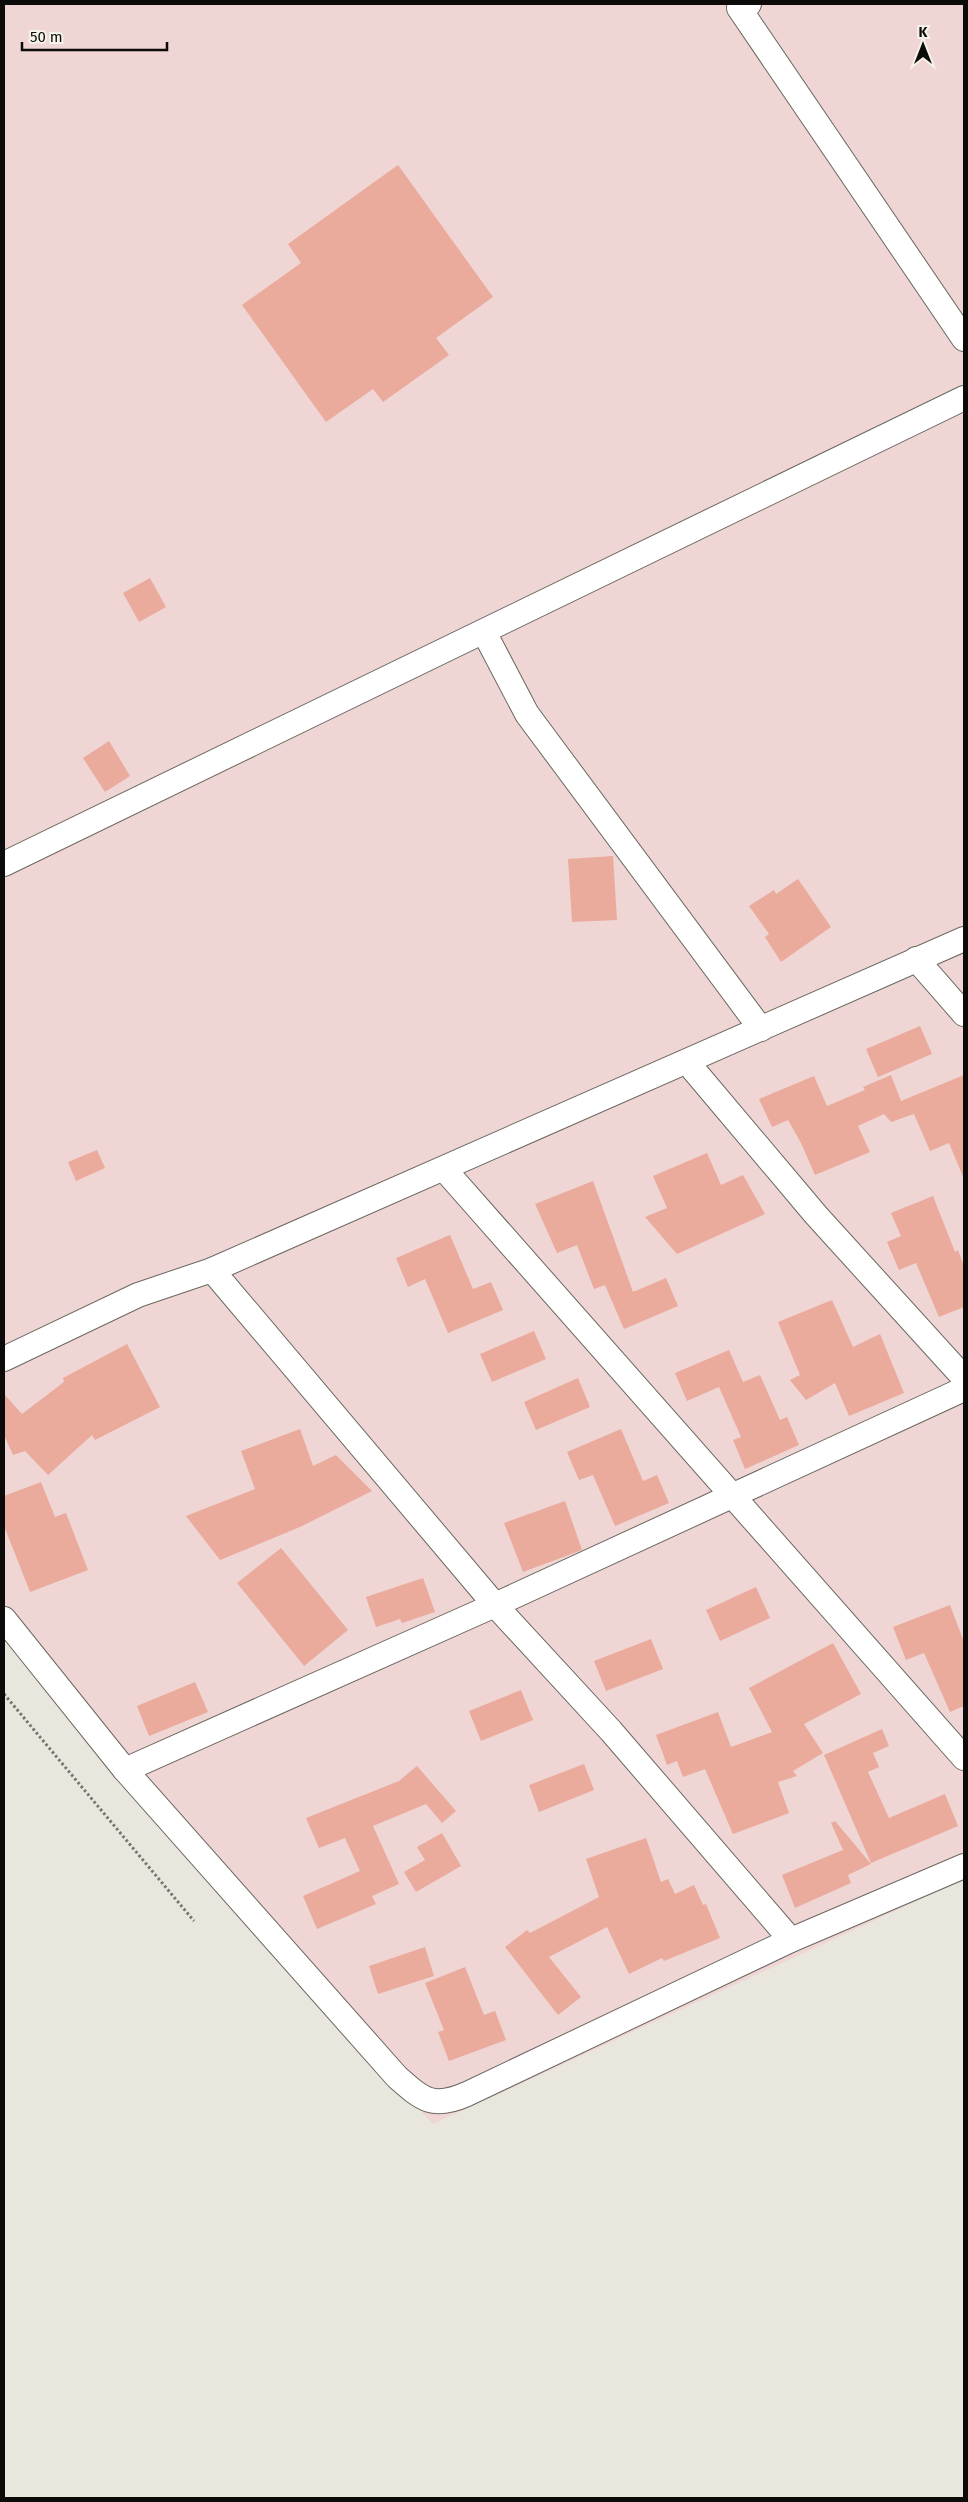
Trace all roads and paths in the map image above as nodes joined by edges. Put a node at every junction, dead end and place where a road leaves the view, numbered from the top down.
1 (739, 5) edge
2 (964, 339) edge
3 (964, 398) edge
4 (484, 632) junction
5 (4, 864) edge
6 (964, 938) edge
7 (916, 959) junction
8 (964, 1014) edge
9 (761, 1029) junction
10 (687, 1062) junction
11 (444, 1169) junction
12 (212, 1270) junction
13 (4, 1359) edge
14 (964, 1378) edge
15 (964, 1389) edge
16 (732, 1495) junction
17 (495, 1605) junction
18 (4, 1618) edge
19 (4, 1694) edge
20 (964, 1758) edge
21 (126, 1770) junction
22 (964, 1866) edge
23 (194, 1921) dead end
24 (791, 1940) junction

1 - 2 street
3 - 4 street
4 - 5 street
4 - 9 street
6 - 7 street
7 - 8 street
7 - 9 street
9 - 10 street
10 - 11 street
10 - 14 street
11 - 12 street
11 - 16 street
12 - 13 street
12 - 17 street
15 - 16 street
16 - 17 street
16 - 20 street
17 - 21 street
17 - 24 street
18 - 21 street
19 - 23 path
21 - 24 street
22 - 24 street

